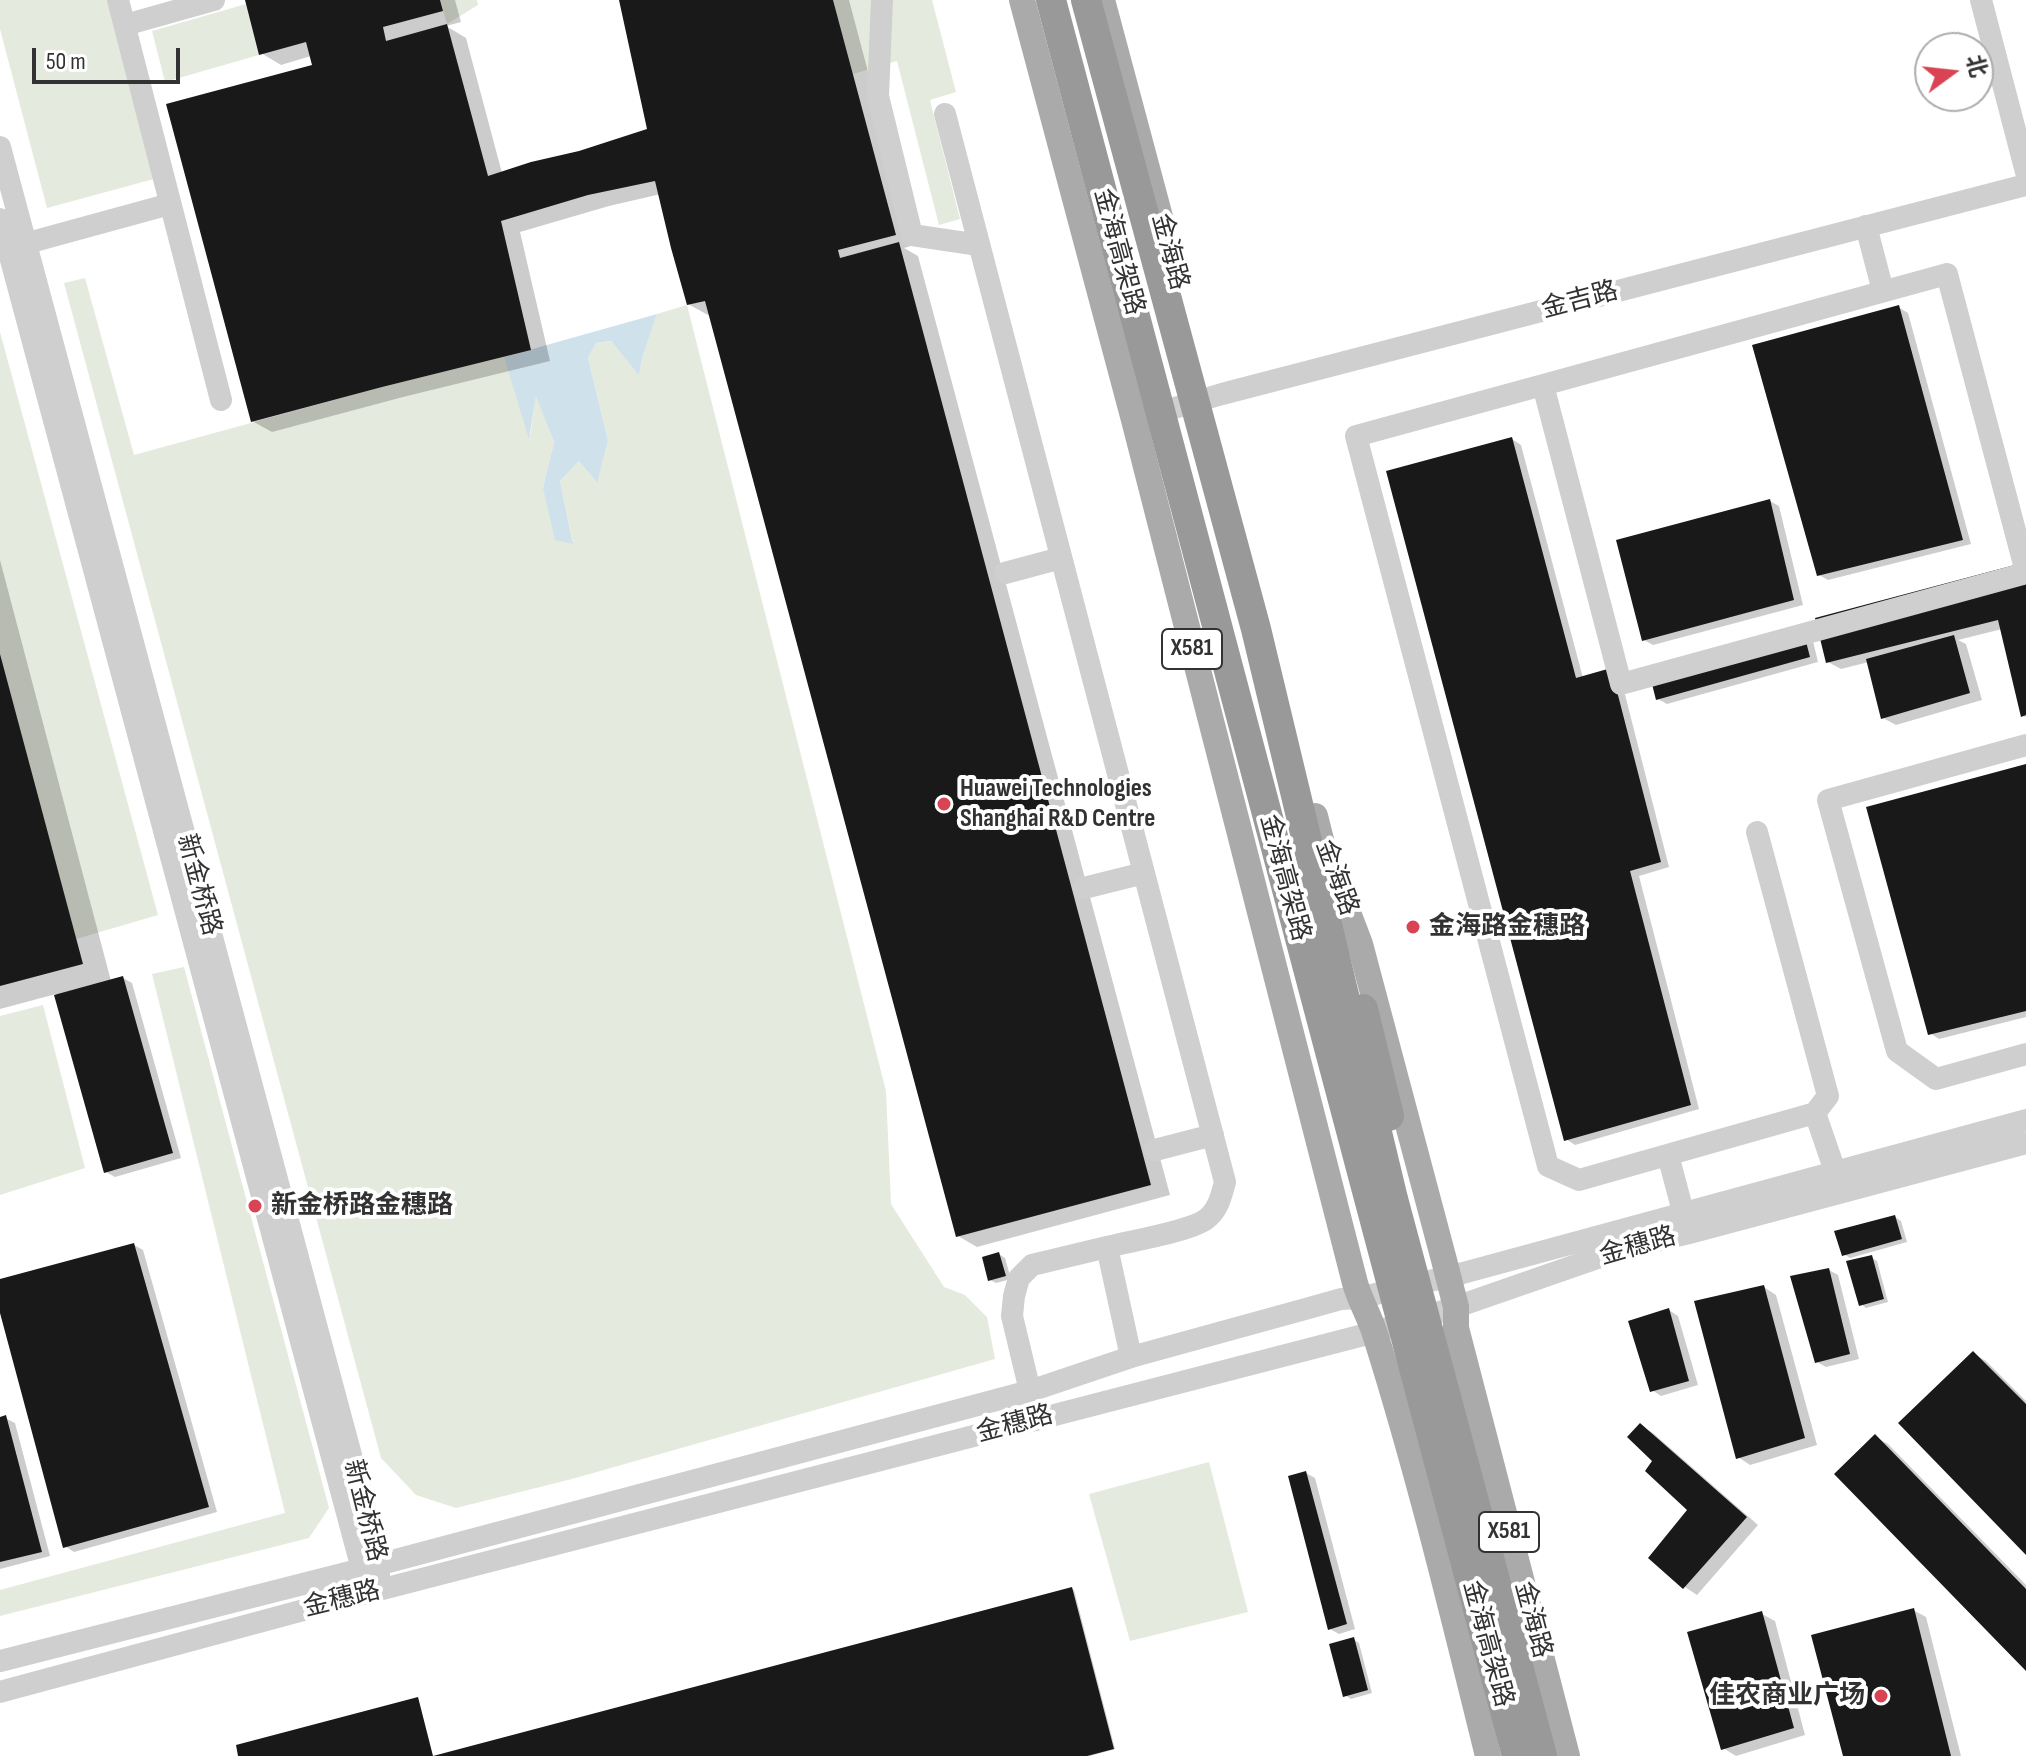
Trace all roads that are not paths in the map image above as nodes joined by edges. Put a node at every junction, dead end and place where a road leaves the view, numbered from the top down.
1 (118, 0) edge
2 (214, 0) edge
3 (882, 0) edge
4 (1022, 0) edge
5 (1051, 0) edge
6 (1086, 0) edge
7 (1102, 0) edge
8 (1981, 0) edge
9 (125, 25) junction
10 (945, 114) dead end
11 (0, 147) edge
12 (2026, 172) edge
13 (2026, 185) edge
14 (170, 204) junction
15 (0, 219) edge
16 (1866, 226) junction
17 (979, 245) junction
18 (11, 248) edge
19 (1883, 291) junction
20 (1543, 385) junction
21 (1207, 399) junction
22 (221, 400) dead end
23 (1134, 420) junction
24 (1061, 558) junction
25 (1005, 573) dead end
26 (2026, 573) edge
27 (2026, 745) edge
28 (1757, 832) dead end
29 (1322, 844) junction
30 (1144, 873) junction
31 (1084, 888) dead end
32 (2026, 1054) edge
33 (1815, 1113) junction
34 (2026, 1120) edge
35 (1213, 1135) junction
36 (2026, 1143) edge
37 (1155, 1150) dead end
38 (1668, 1155) junction
39 (1835, 1171) junction
40 (1686, 1223) junction
41 (1107, 1247) junction
42 (1448, 1276) junction
43 (1359, 1298) junction
44 (1456, 1307) junction
45 (1375, 1332) junction
46 (1131, 1357) junction
47 (1030, 1391) junction
48 (371, 1566) junction
49 (379, 1591) junction
50 (0, 1661) edge
51 (0, 1692) edge
52 (1488, 1756) edge
53 (1517, 1756) edge
54 (1542, 1756) edge
55 (1550, 1756) edge
56 (1567, 1756) edge

1 - 9 street
2 - 9 street
3 - 17 street
4 - 23 main road, X581
5 - 53 highway, 金海高架路, bridge
6 - 54 highway, 金海高架路, bridge
7 - 21 main road, 金海路 / X581
8 - 12 street
9 - 14 street
10 - 17 street
11 - 18 street, 新金桥路
13 - 16 street, 金吉路
14 - 18 street
14 - 22 street
15 - 18 street, 新金桥路
16 - 19 street
16 - 21 street, 金吉路
17 - 24 street
18 - 48 street, 新金桥路
19 - 20 street
19 - 26 street
20 - 26 street
20 - 38 street
21 - 23 street, 金吉路
21 - 29 main road, 金海路 / X581
23 - 43 main road, X581
24 - 25 street
24 - 30 street
27 - 32 street
28 - 33 street
29 - 42 main road, 金海路 / X581
29 - 55 highway
30 - 31 street
30 - 35 street
33 - 38 street
33 - 39 street
34 - 39 street, 金穗路
35 - 37 street
35 - 41 street
36 - 40 street, 金穗路
38 - 40 street
39 - 40 street, 金穗路
40 - 42 street, 金穗路
40 - 44 street, 金穗路
41 - 46 street
41 - 47 street
42 - 43 street, 金穗路
42 - 44 main road, 金海路 / X581
43 - 45 main road, X581
43 - 46 street, 金穗路
44 - 45 street, 金穗路
44 - 56 main road, 金海路 / X581
45 - 49 street, 金穗路
45 - 52 main road, X581
46 - 47 street, 金穗路
47 - 48 street, 金穗路
48 - 49 street, 新金桥路
48 - 50 street, 金穗路
49 - 51 street, 金穗路

